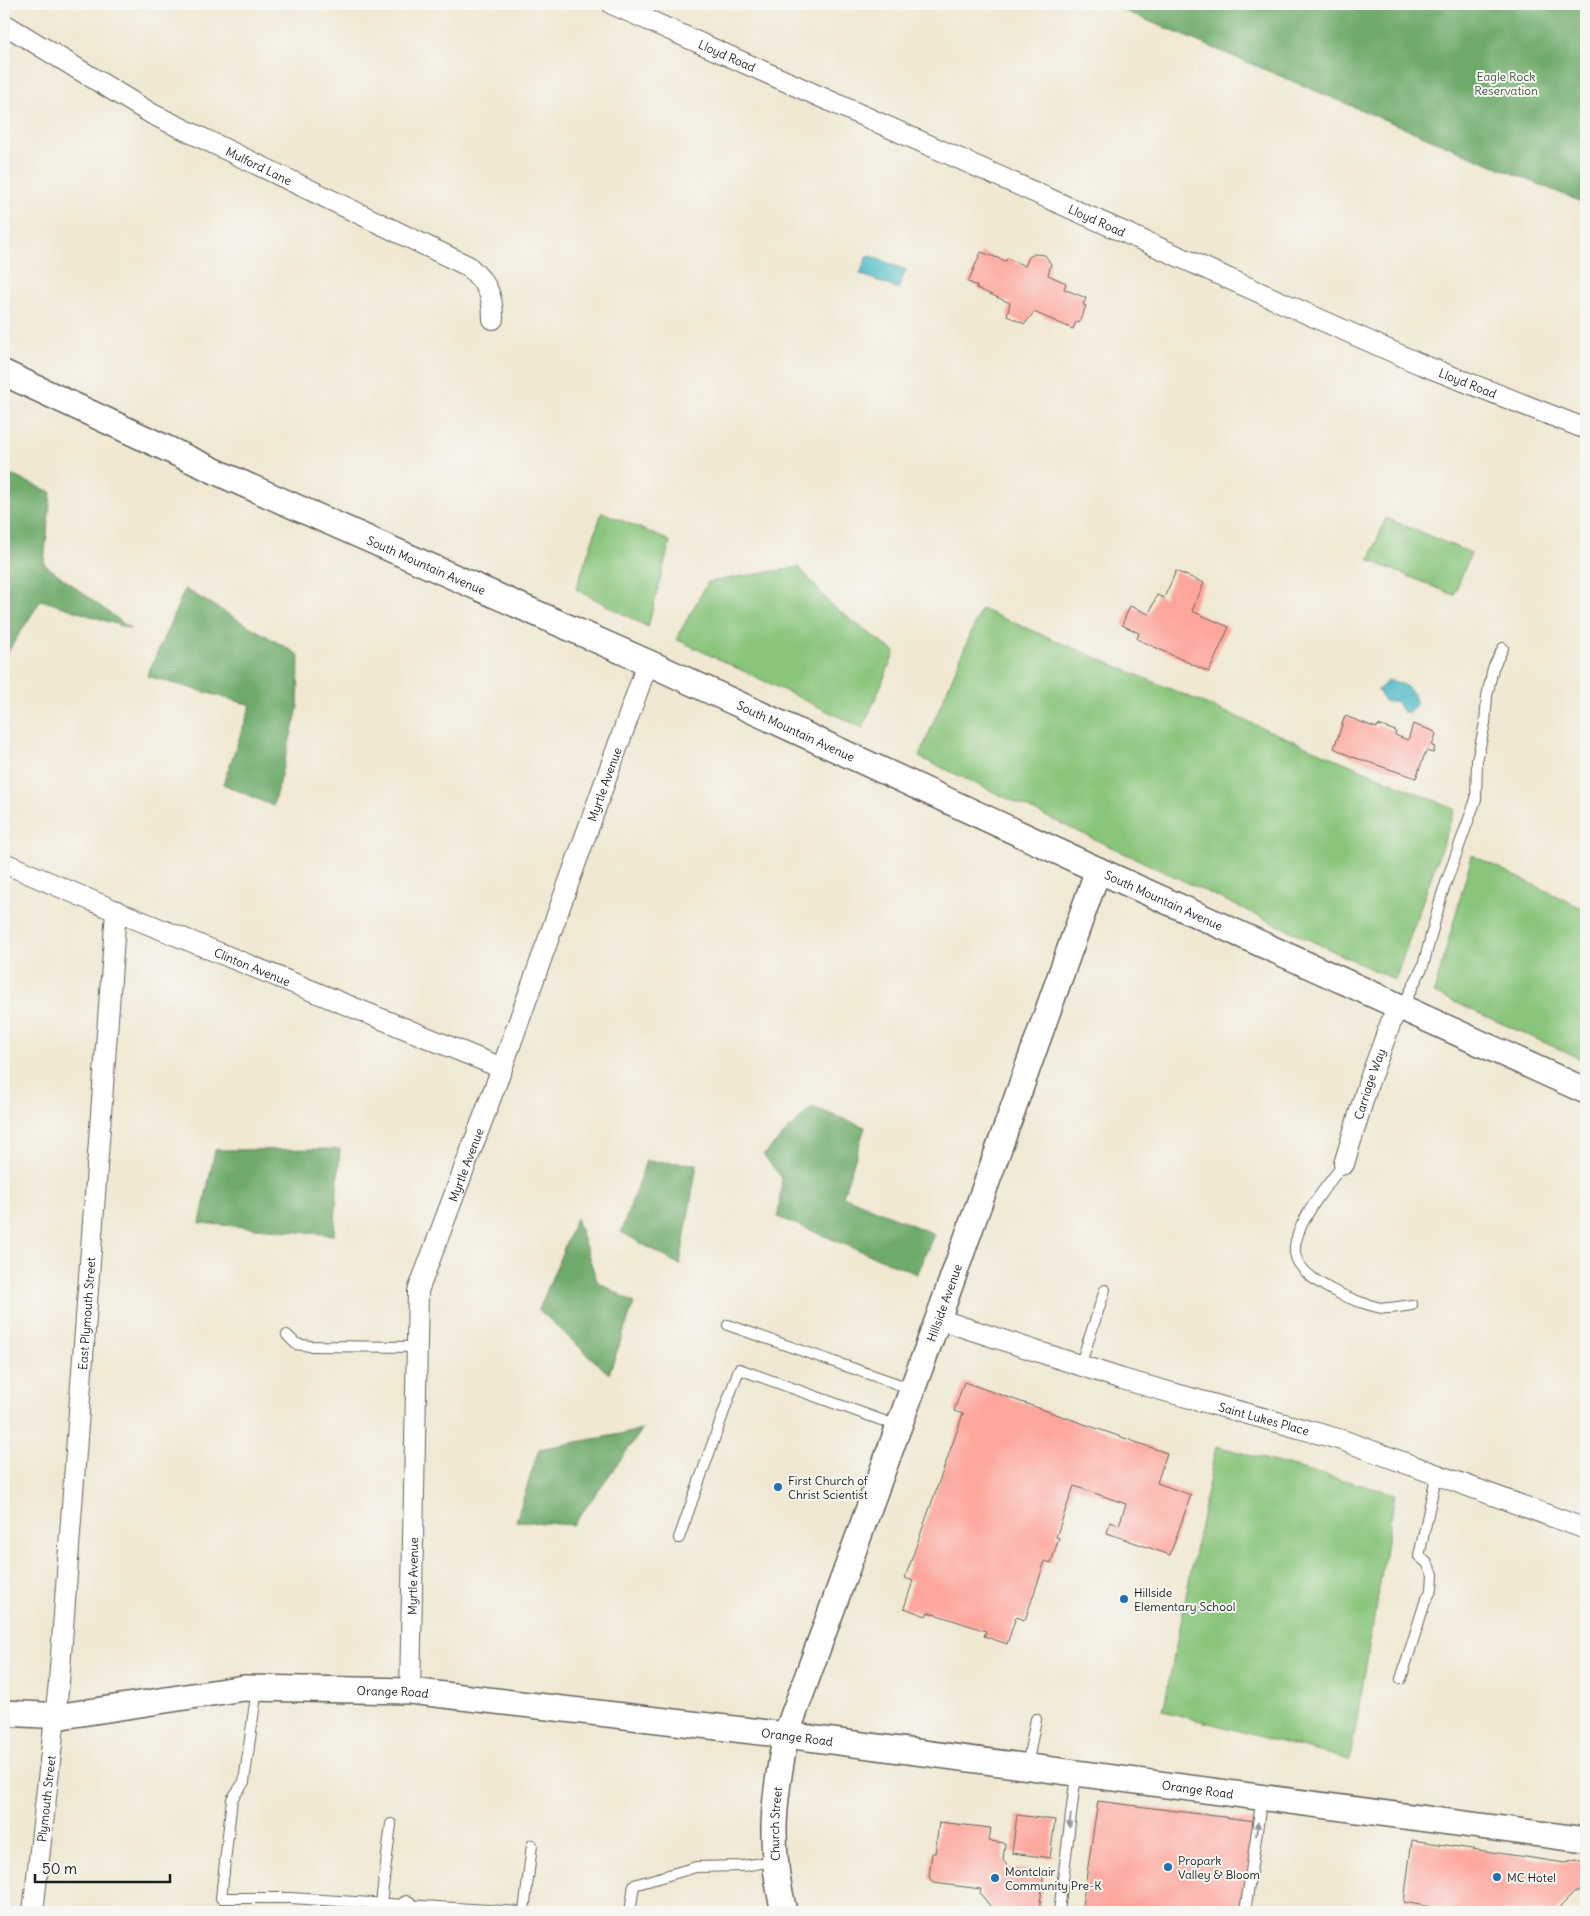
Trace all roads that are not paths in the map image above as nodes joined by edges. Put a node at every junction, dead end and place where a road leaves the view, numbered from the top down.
1 (612, 4) edge
2 (4, 24) edge
3 (493, 319) dead end
4 (4, 373) edge
5 (1586, 429) edge
6 (1503, 648) dead end
7 (648, 662) junction
8 (4, 862) edge
9 (1098, 870) junction
10 (116, 911) junction
11 (1397, 1006) junction
12 (502, 1068) junction
13 (1585, 1089) edge
14 (1344, 1164) joint
15 (1105, 1290) dead end
16 (1412, 1305) dead end
17 (938, 1319) junction
18 (728, 1325) dead end
19 (287, 1335) dead end
20 (417, 1347) junction
21 (1080, 1366) junction
22 (913, 1389) junction
23 (899, 1427) junction
24 (1437, 1472) junction
25 (1586, 1528) edge
26 (679, 1538) dead end
27 (1400, 1679) dead end
28 (257, 1688) junction
29 (410, 1691) junction
30 (4, 1713) edge
31 (56, 1715) junction
32 (1036, 1719) dead end
33 (786, 1735) junction
34 (1027, 1766) junction
35 (1076, 1773) junction
36 (1262, 1797) junction
37 (391, 1824) dead end
38 (1586, 1840) edge
39 (532, 1845) dead end
40 (773, 1861) junction
41 (381, 1902) junction
42 (407, 1909) edge
43 (33, 1912) edge
44 (519, 1912) edge
45 (524, 1912) edge
46 (630, 1912) edge
47 (784, 1912) edge
48 (1059, 1912) edge
49 (1245, 1912) edge

1 - 5 street, Lloyd Road
2 - 3 street, Mulford Lane
4 - 7 street, South Mountain Avenue
6 - 11 lane
7 - 9 street, South Mountain Avenue
7 - 12 street, Myrtle Avenue
8 - 10 street, Clinton Avenue
9 - 11 street, South Mountain Avenue
9 - 17 street, Hillside Avenue
10 - 12 street, Clinton Avenue
10 - 31 street, East Plymouth Street
11 - 13 street, South Mountain Avenue
11 - 14 street, Carriage Way
12 - 20 street, Myrtle Avenue
14 - 16 lane
15 - 21 lane
17 - 21 street, Saint Lukes Place
17 - 22 street, Hillside Avenue
18 - 22 lane
19 - 20 lane
20 - 29 street, Myrtle Avenue
21 - 24 street, Saint Lukes Place
22 - 23 street, Hillside Avenue
23 - 26 lane
23 - 33 street, Hillside Avenue
24 - 25 street, Saint Lukes Place
24 - 27 lane
28 - 29 street, Orange Road
28 - 31 street, Orange Road
28 - 41 lane
29 - 33 street, Orange Road
30 - 31 street, Orange Road
31 - 43 street, Plymouth Street
32 - 34 lane
33 - 34 street, Orange Road
33 - 40 street, Church Street
34 - 35 street, Orange Road
35 - 36 street, Orange Road
35 -> 48 lane
36 - 38 street, Orange Road
49 -> 36 lane
37 - 41 lane
39 - 45 lane
40 - 46 lane
40 - 47 street, Church Street
41 - 42 lane
42 - 44 lane

